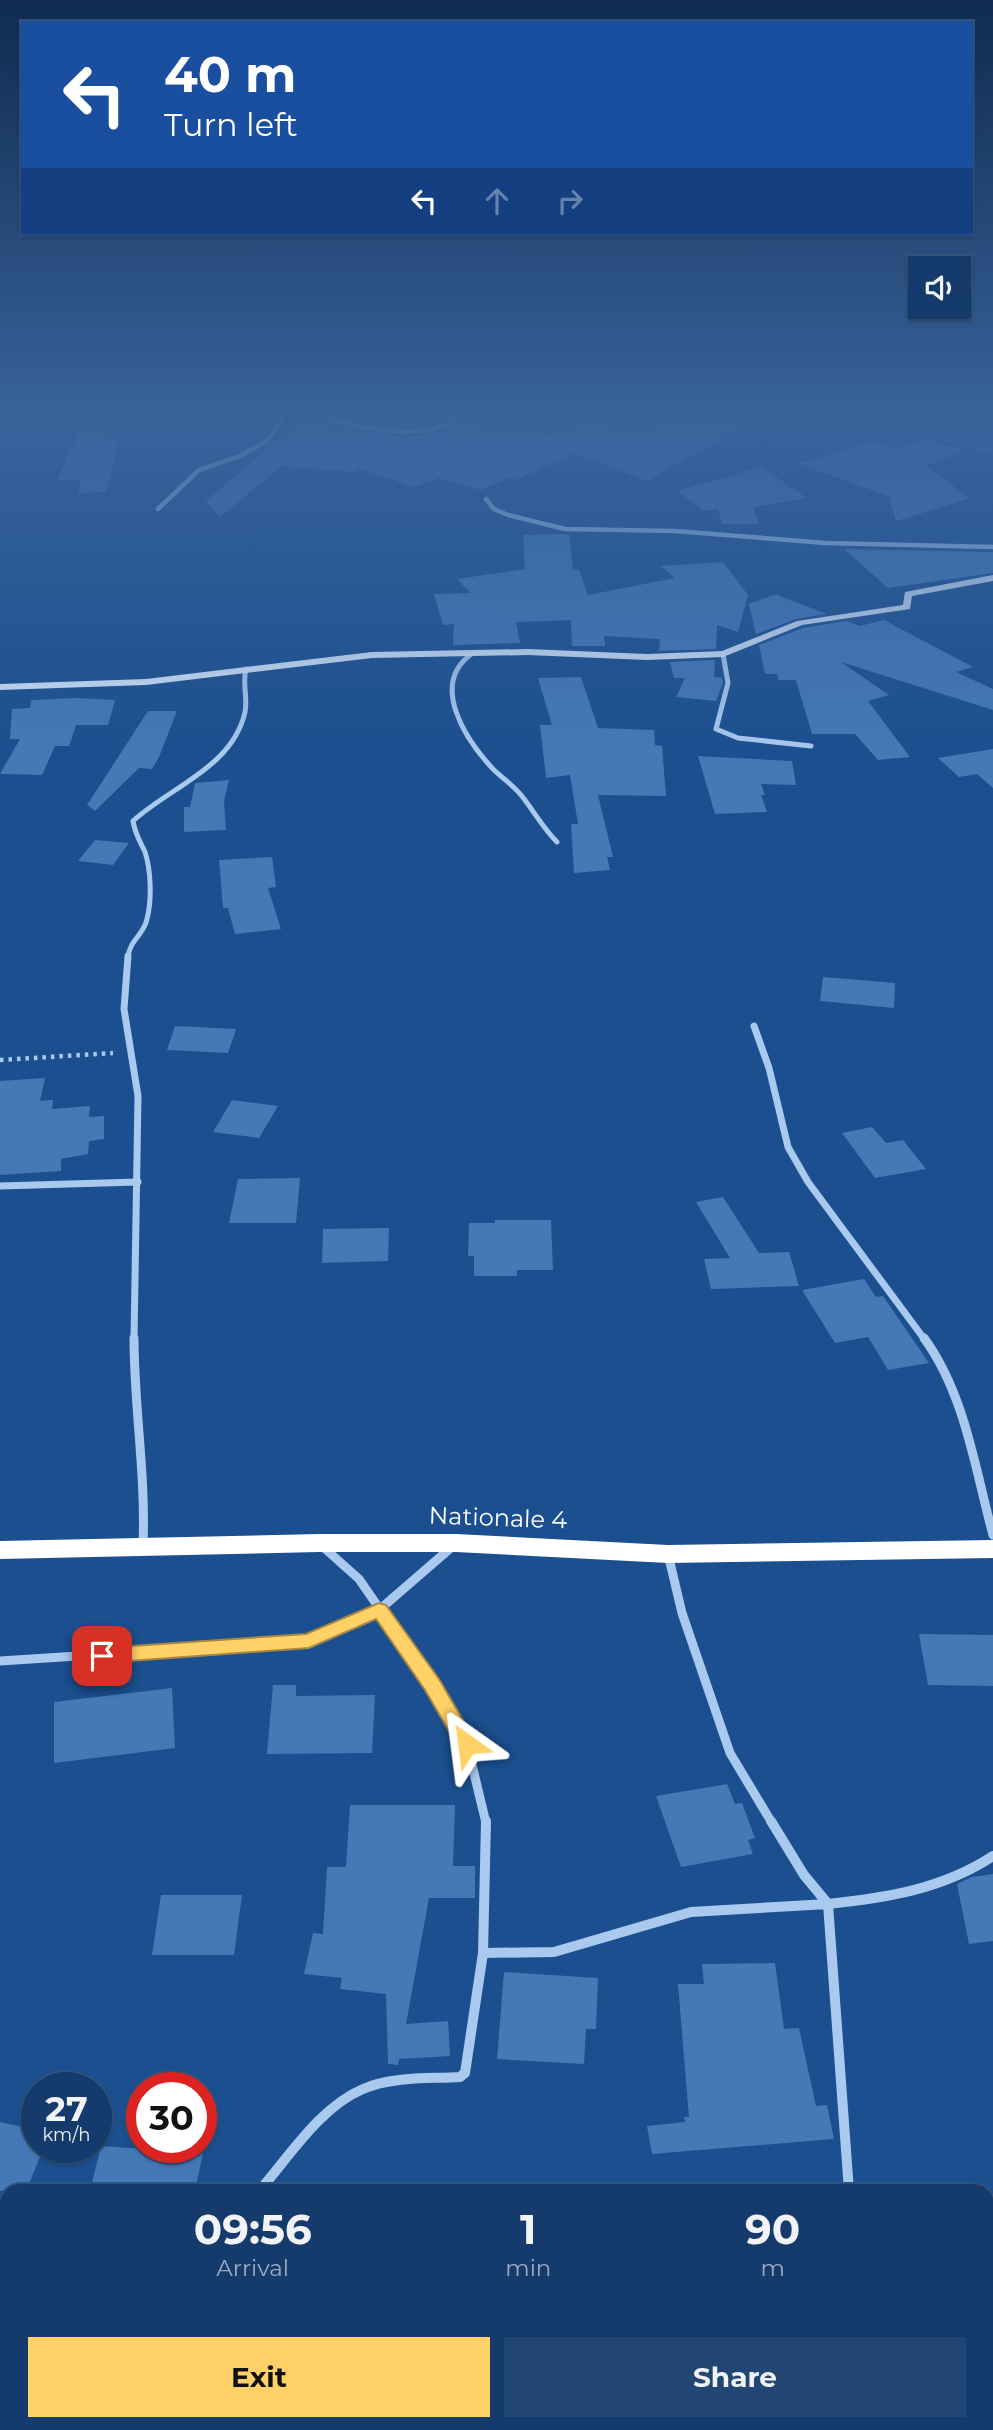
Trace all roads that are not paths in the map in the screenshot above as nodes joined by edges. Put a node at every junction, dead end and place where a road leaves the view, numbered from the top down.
1 (554, 526) edge
2 (993, 547) edge
3 (993, 578) edge
4 (473, 653) junction
5 (723, 654) junction
6 (246, 670) junction
7 (0, 687) edge
8 (811, 746) dead end
9 (557, 842) dead end
10 (754, 1026) dead end
11 (138, 1182) junction
12 (0, 1186) edge
13 (993, 1535) edge
14 (319, 1543) junction
15 (456, 1543) junction
16 (143, 1545) junction
17 (993, 1549) edge
18 (0, 1550) edge
19 (668, 1554) junction
20 (379, 1610) junction
21 (0, 1661) edge
22 (993, 1856) edge
23 (828, 1904) junction
24 (483, 1953) junction
25 (265, 2184) edge
26 (848, 2184) edge

1 - 2 street
3 - 5 street
4 - 5 street
4 - 6 street
4 - 9 street
5 - 8 street
6 - 7 street
6 - 11 street
10 - 13 street
11 - 12 street
11 - 16 street
14 - 15 highway, Nationale 4
14 - 16 highway, Nationale 4
14 - 20 street
15 - 19 highway, Nationale 4
15 - 20 street
16 - 18 highway, Nationale 4
17 - 19 highway, Nationale 4
19 - 23 street
20 - 21 street
20 - 24 street
22 - 23 street
23 - 24 street
23 - 26 street
24 - 25 street

